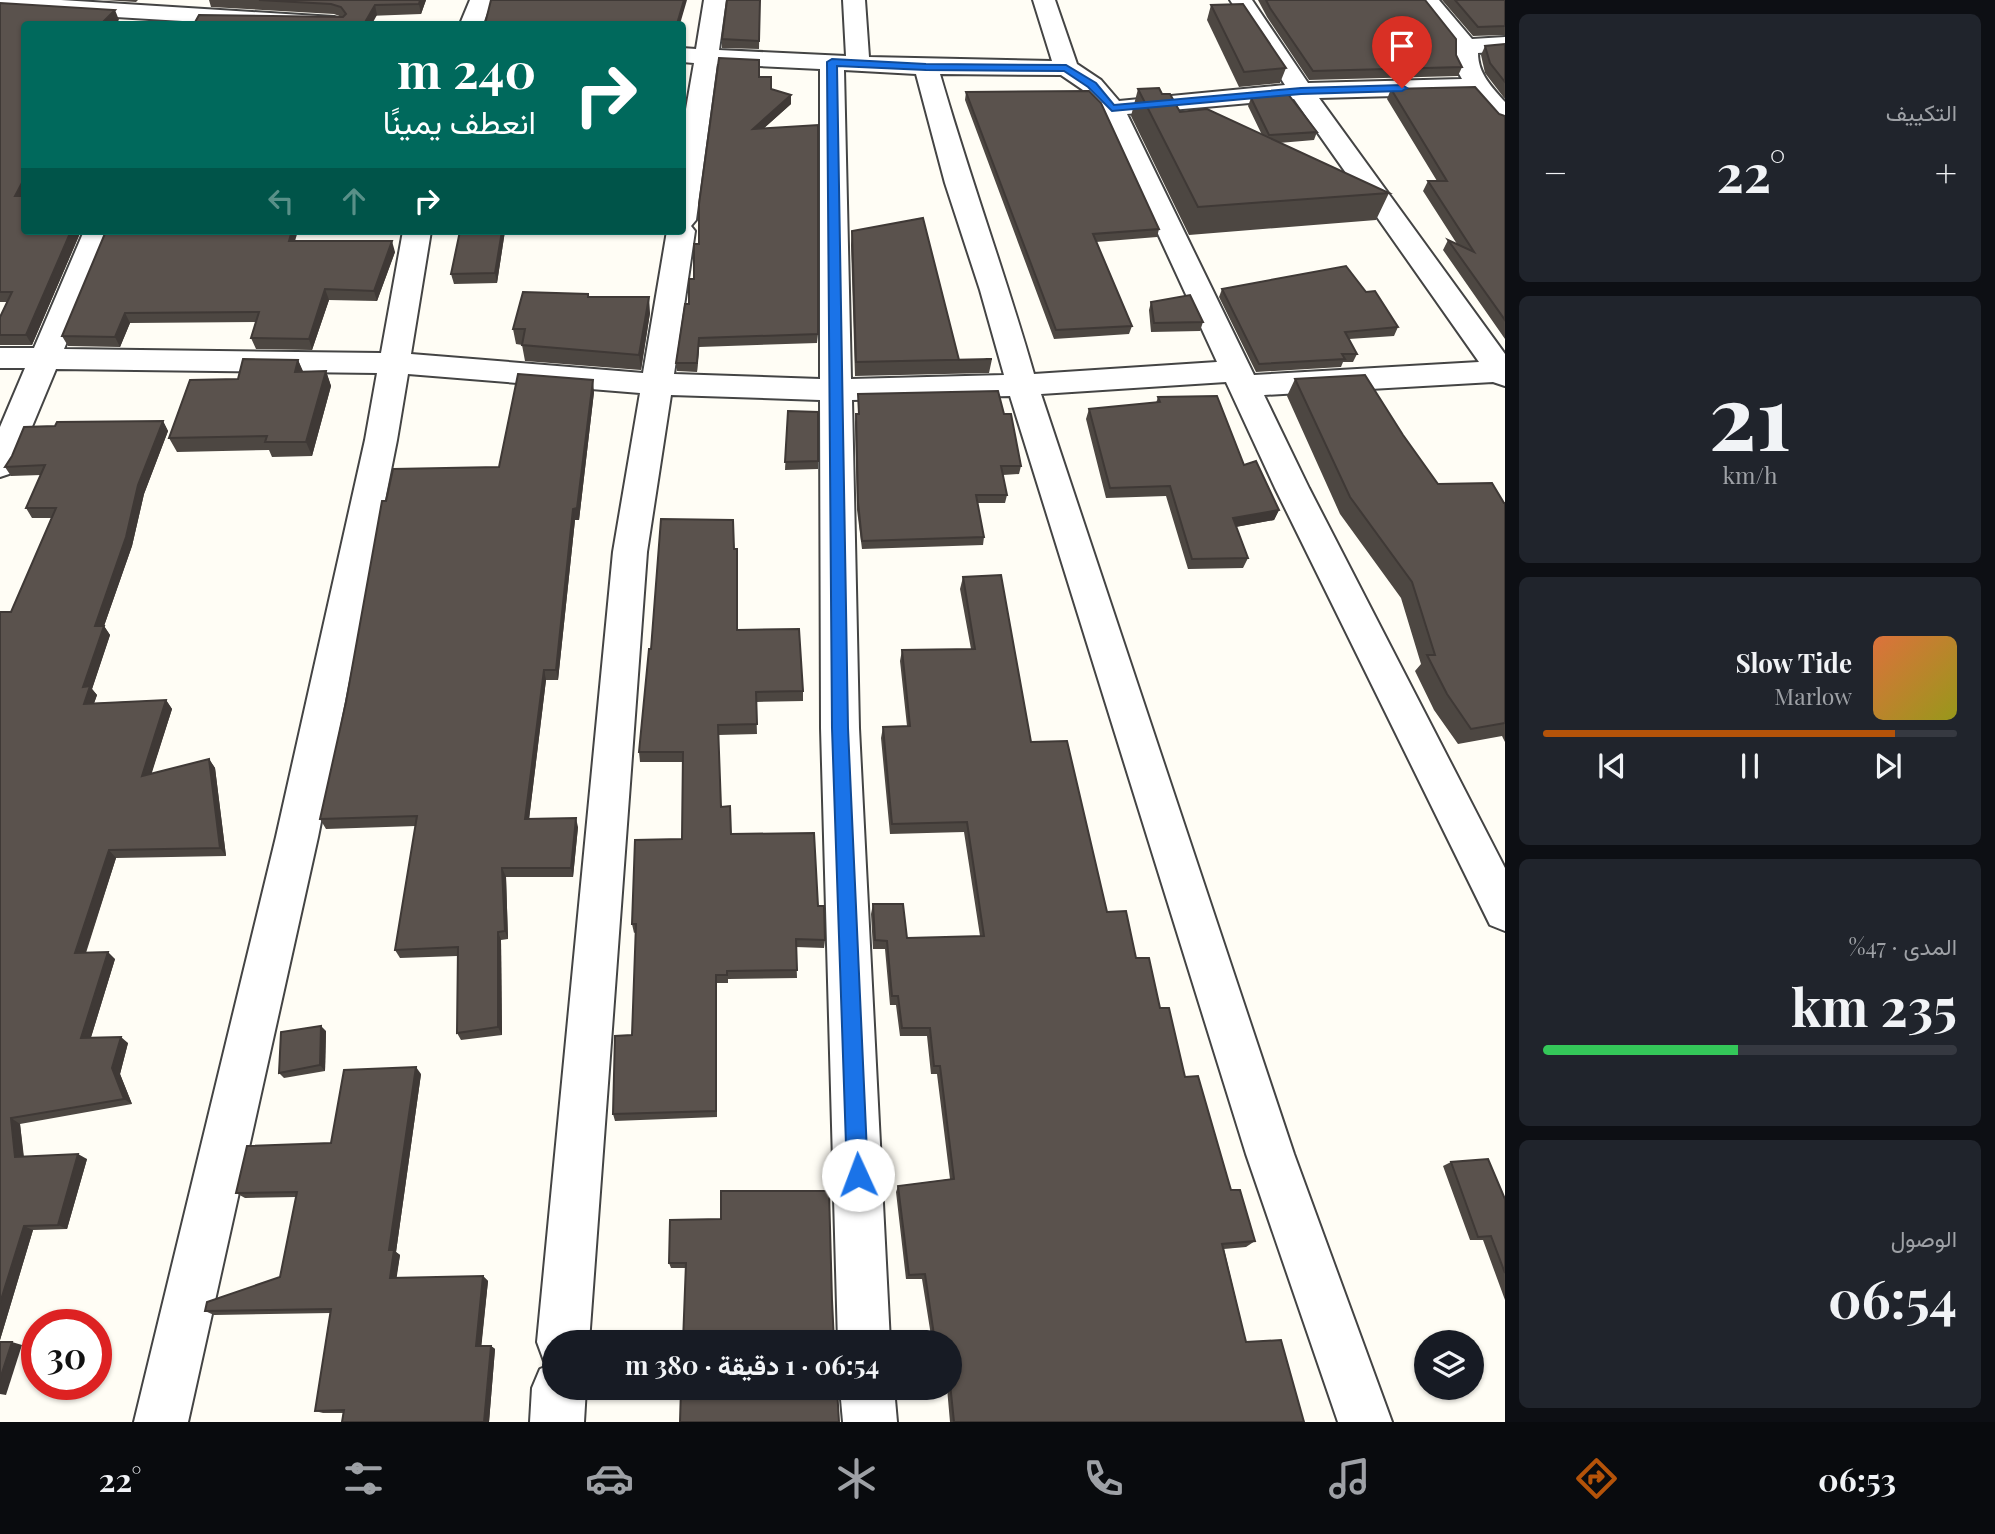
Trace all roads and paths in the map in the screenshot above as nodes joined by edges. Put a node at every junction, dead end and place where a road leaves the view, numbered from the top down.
1 (481, 0) edge
2 (715, 0) edge
3 (854, 0) edge
4 (1044, 0) edge
5 (1241, 0) edge
6 (1428, 1) edge
7 (3, 7) edge
8 (190, 13) edge
9 (295, 21) edge
10 (473, 21) edge
11 (1505, 44) edge
12 (1466, 47) junction
13 (696, 55) edge
14 (845, 63) junction
15 (926, 67) junction
16 (1066, 68) junction
17 (1478, 86) junction
18 (1301, 91) junction
19 (1112, 108) junction
20 (1505, 117) edge
21 (686, 173) edge
22 (96, 235) edge
23 (416, 235) edge
24 (680, 235) edge
25 (0, 358) edge
26 (43, 359) junction
27 (396, 363) junction
28 (1504, 373) edge
29 (1239, 379) junction
30 (656, 384) junction
31 (1022, 384) junction
32 (837, 390) junction
33 (0, 465) edge
34 (1505, 911) edge
35 (564, 1330) edge
36 (864, 1330) edge
37 (558, 1400) edge
38 (868, 1400) edge
39 (161, 1422) edge
40 (556, 1422) edge
41 (870, 1422) edge
42 (1366, 1422) edge

1 - 10 street
2 - 13 street
3 - 14 street
4 - 16 street
5 - 18 street
6 - 12 street
7 - 8 street
8 - 9 street
11 - 12 street
12 - 17 street
13 - 14 street
13 - 21 street
14 - 15 street
14 - 32 street
15 - 16 street
15 - 31 street
16 - 19 street
17 - 18 street
17 - 20 street
18 - 19 street
18 - 28 street
19 - 29 street
22 - 26 street
23 - 27 street
24 - 30 street
25 - 26 street
26 - 27 street
26 - 33 street
27 - 30 street
27 - 39 street
28 - 29 street
29 - 31 street
29 - 34 street
30 - 32 street
30 - 35 street
31 - 32 street
31 - 42 street
32 - 36 street
37 - 40 street
38 - 41 street

